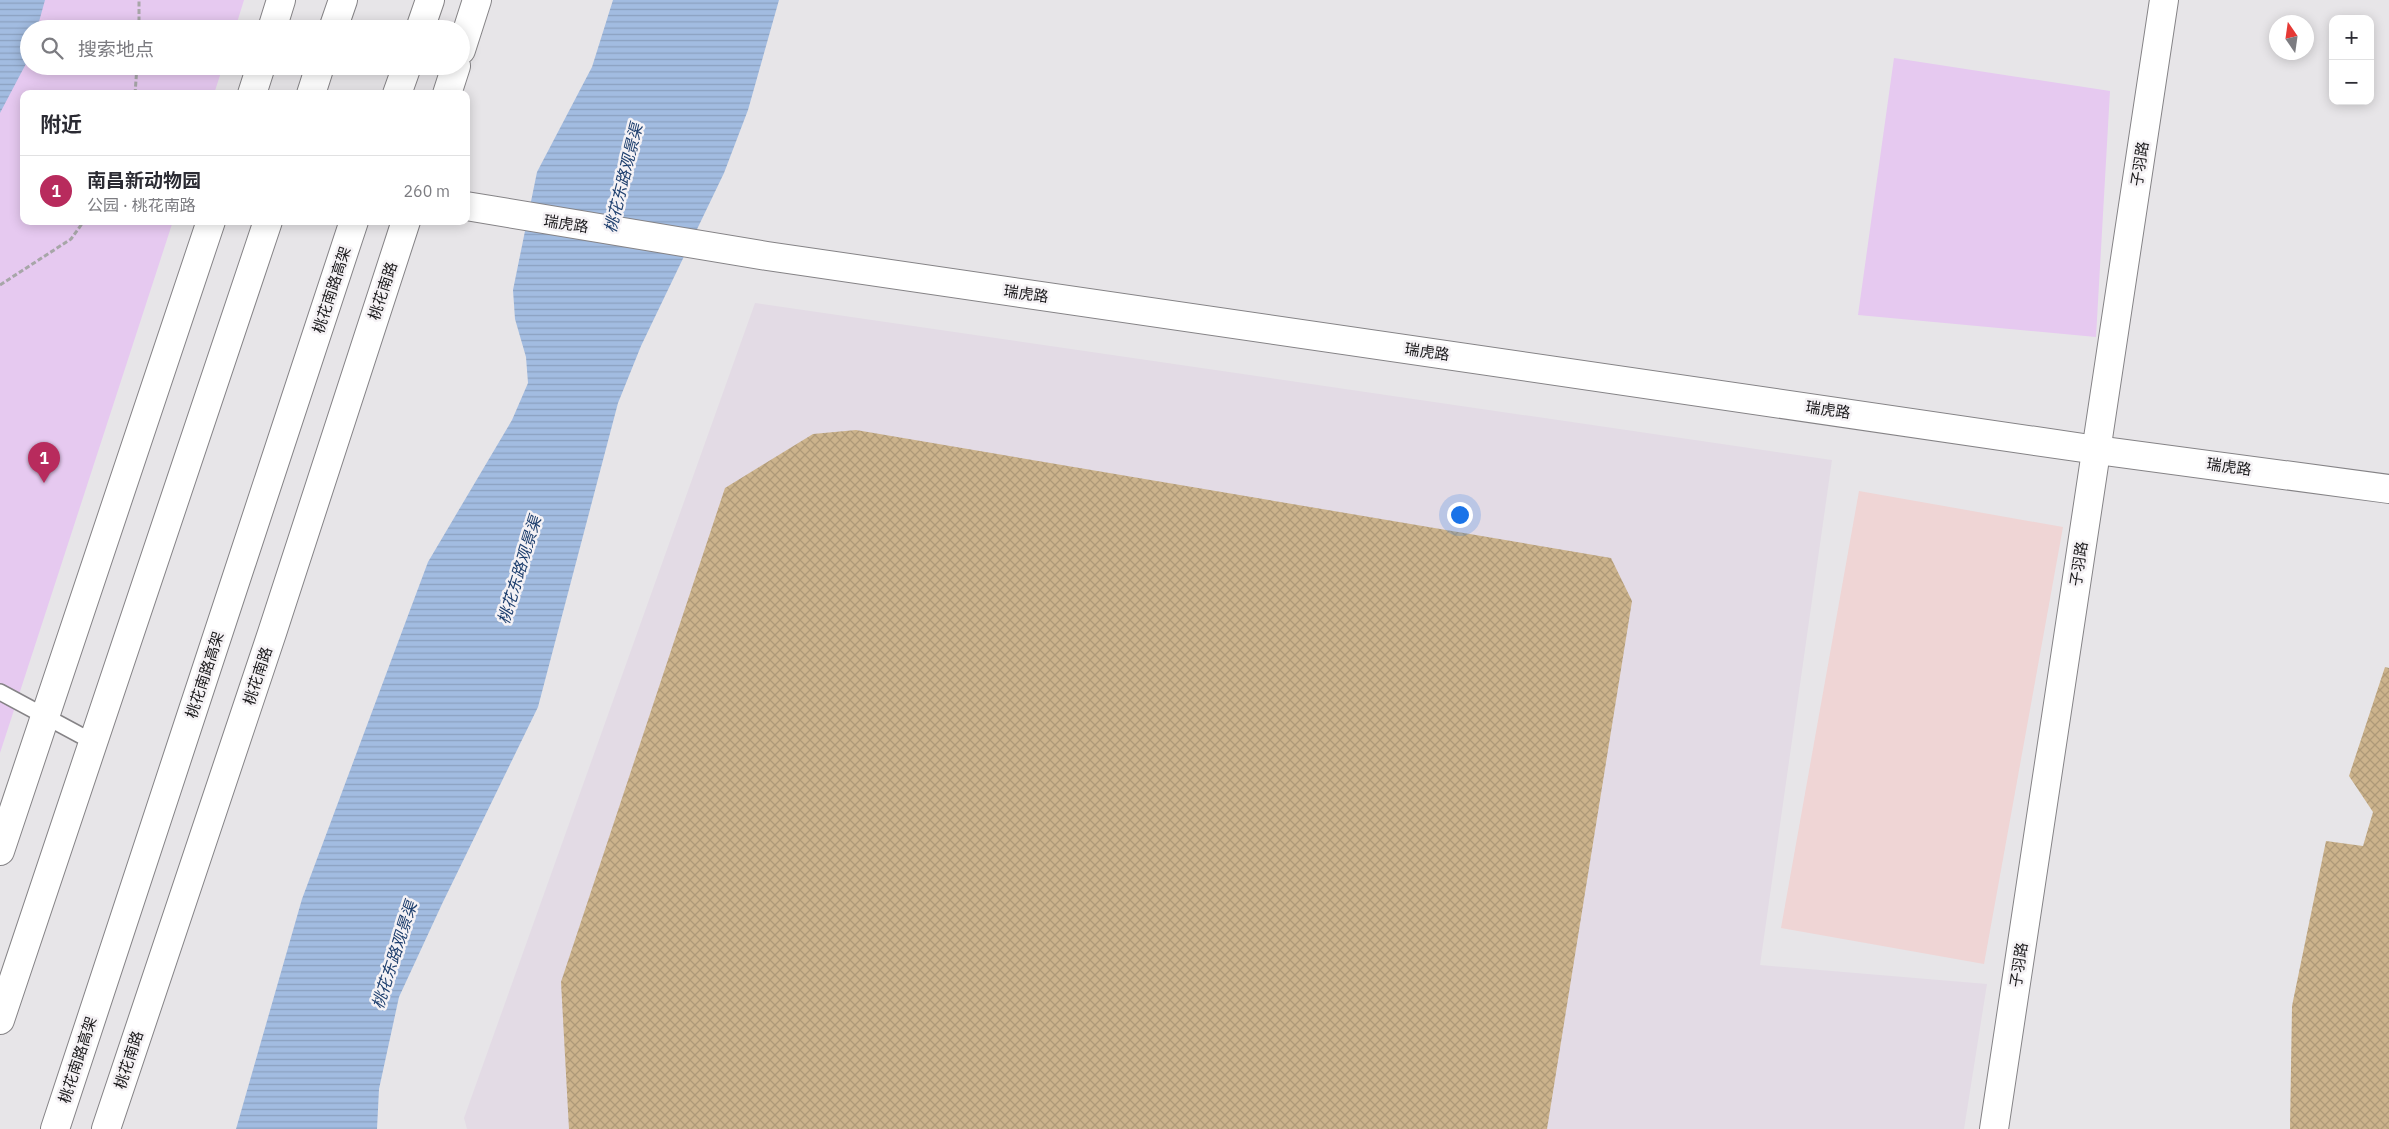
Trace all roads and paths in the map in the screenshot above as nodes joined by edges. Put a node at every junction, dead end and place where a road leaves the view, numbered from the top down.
1 (140, 0) edge
2 (281, 0) edge
3 (343, 0) edge
4 (430, 0) edge
5 (477, 0) edge
6 (2164, 0) edge
7 (139, 20) edge
8 (275, 20) edge
9 (336, 20) edge
10 (423, 20) edge
11 (470, 22) edge
12 (136, 75) edge
13 (258, 75) edge
14 (317, 75) edge
15 (404, 75) edge
16 (453, 75) edge
17 (135, 90) edge
18 (253, 90) edge
19 (312, 90) edge
20 (399, 90) edge
21 (448, 90) edge
22 (470, 207) edge
23 (81, 225) edge
24 (210, 225) edge
25 (267, 225) edge
26 (353, 225) edge
27 (405, 225) edge
28 (0, 285) edge
29 (2097, 450) junction
30 (2389, 489) edge
31 (0, 692) edge
32 (46, 716) junction
33 (93, 742) junction
34 (0, 851) edge
35 (0, 1020) edge
36 (56, 1129) edge
37 (106, 1129) edge
38 (1994, 1129) edge

1 - 7 path
2 - 8 main road
3 - 9 main road
4 - 10 main road
5 - 11 main road
6 - 29 main road, 子羽路
12 - 17 path
13 - 18 main road
14 - 19 main road
15 - 20 main road
16 - 21 main road
22 - 29 main road, 瑞虎路
23 - 28 path
24 - 32 main road
25 - 33 main road
26 - 36 main road, 桃花南路高架
27 - 37 main road, 桃花南路
29 - 30 main road, 瑞虎路
29 - 38 main road, 子羽路
31 - 32 lane
32 - 33 lane
32 - 34 main road
33 - 35 main road

